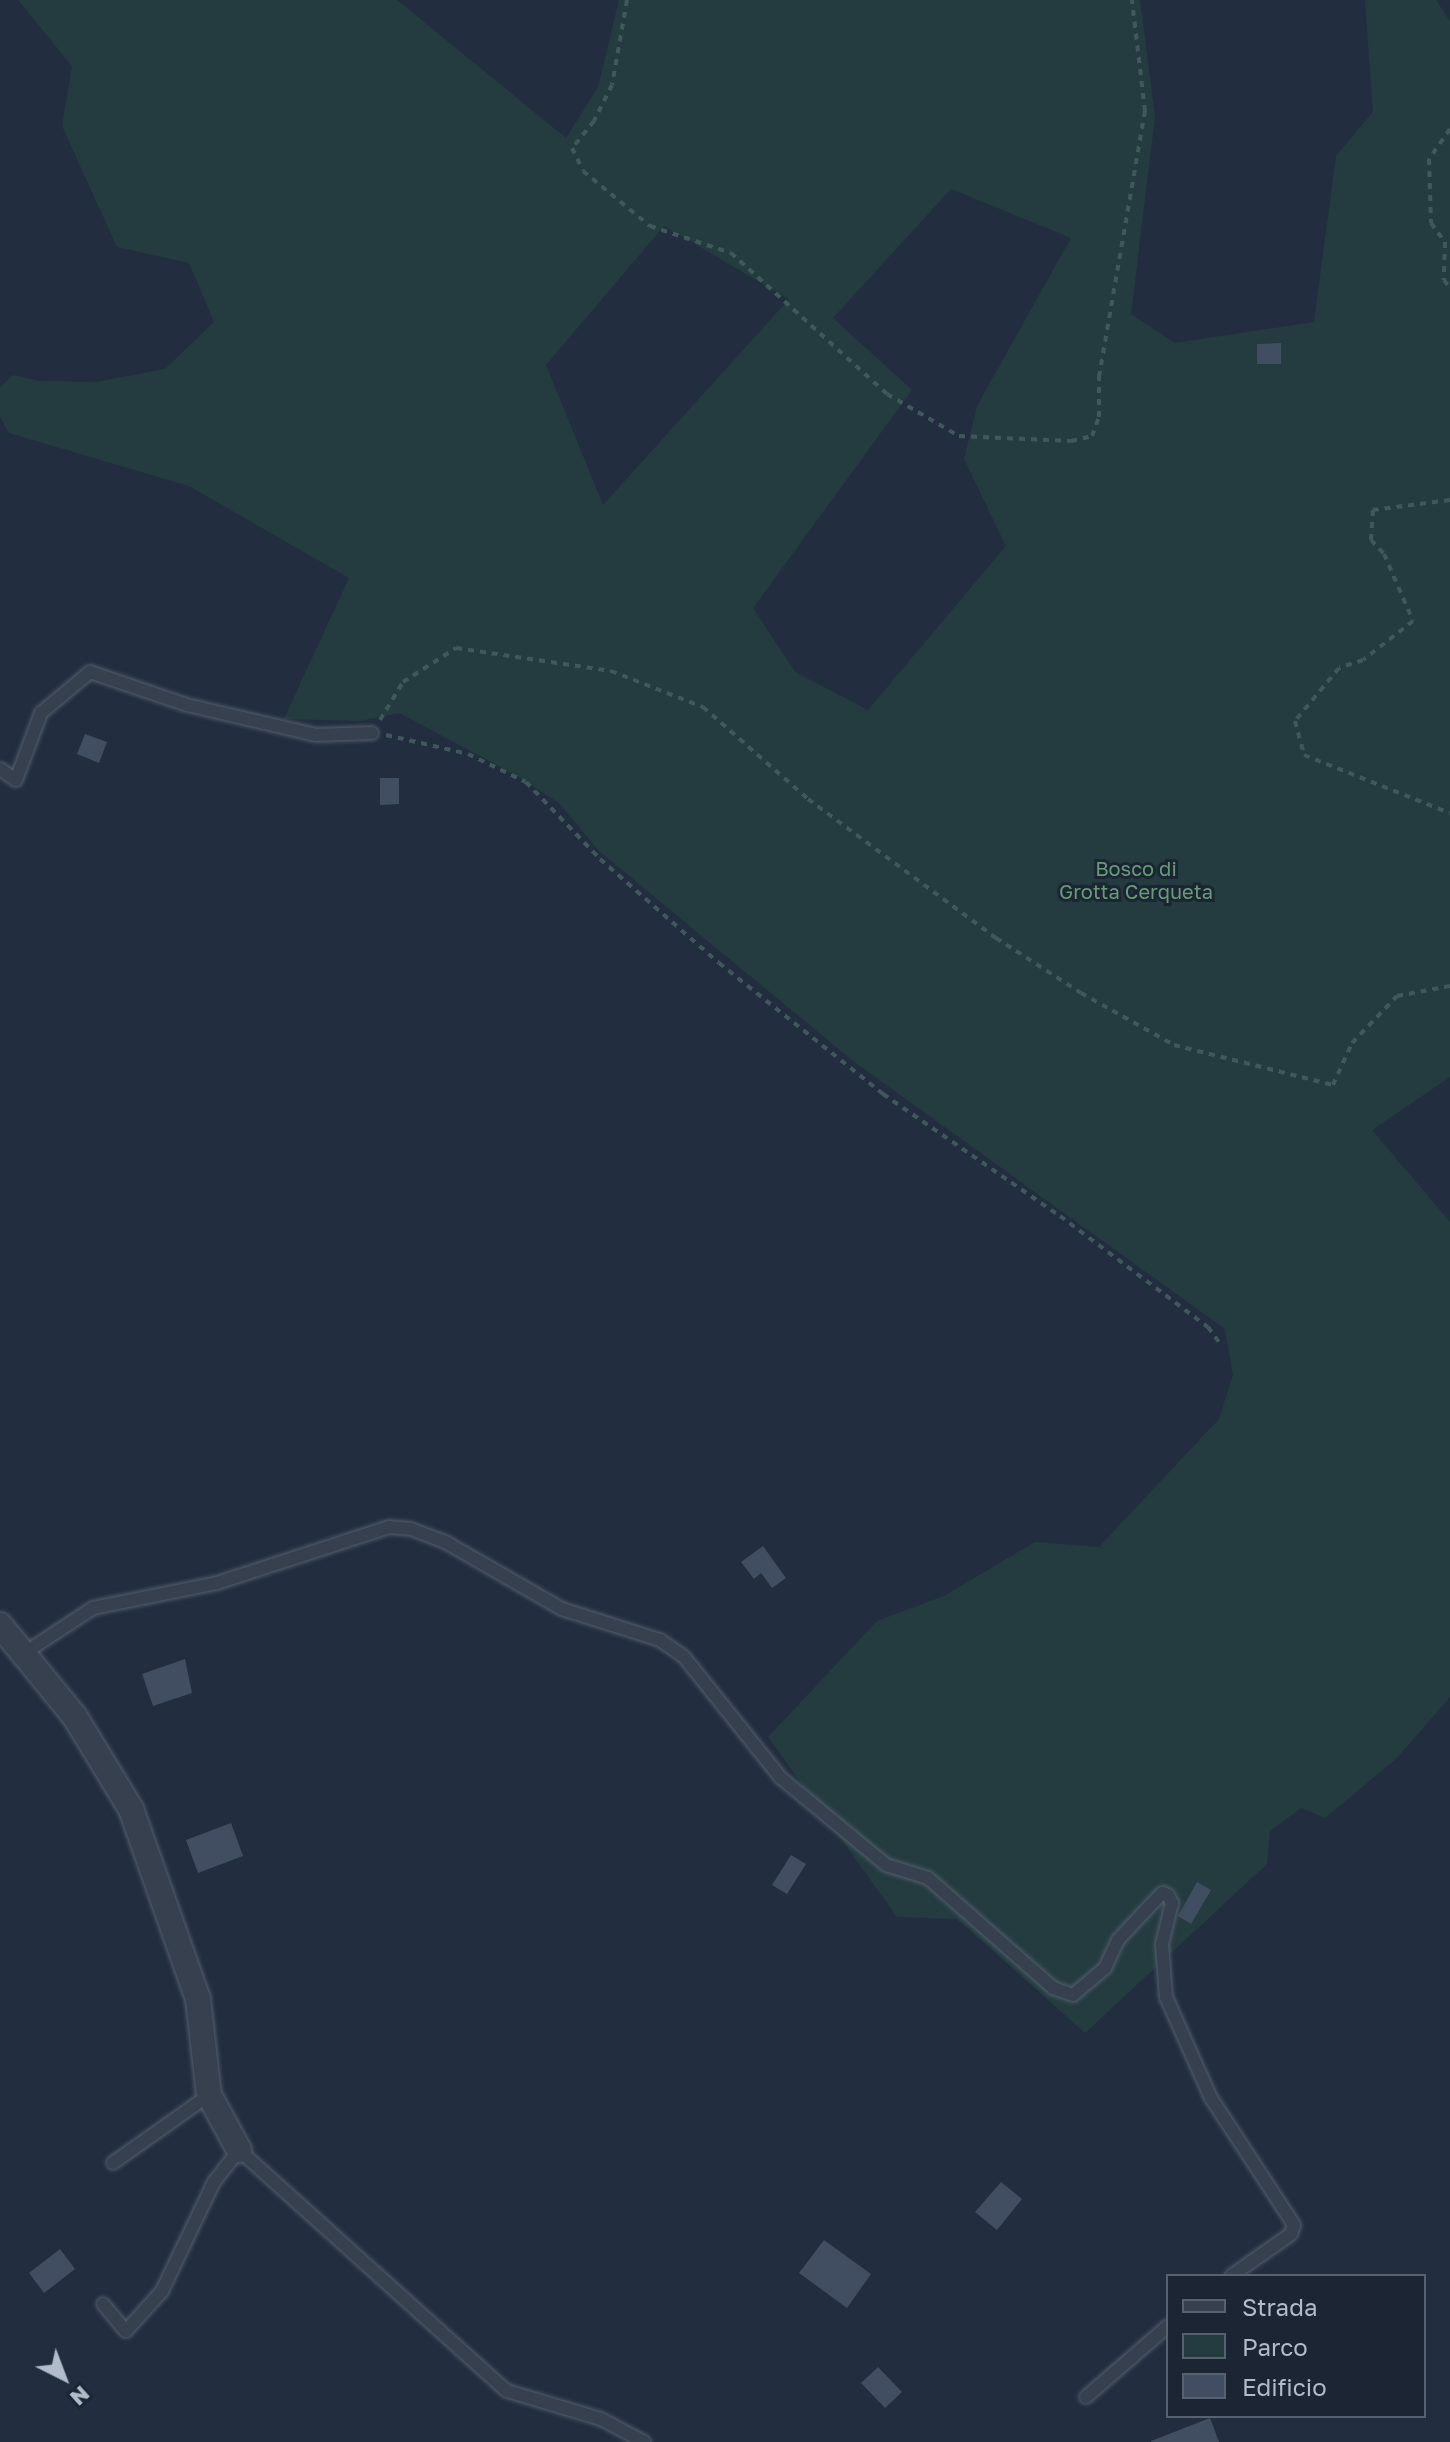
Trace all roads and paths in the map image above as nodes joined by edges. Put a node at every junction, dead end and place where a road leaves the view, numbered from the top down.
1 (627, 0) edge
2 (1132, 0) edge
3 (1450, 129) edge
4 (1450, 288) edge
5 (1450, 500) edge
6 (372, 733) junction
7 (0, 769) edge
8 (1450, 813) edge
9 (1450, 986) edge
10 (1219, 1342) dead end
11 (0, 1625) edge
12 (23, 1654) junction
13 (209, 2095) junction
14 (239, 2150) junction
15 (113, 2163) dead end
16 (1234, 2274) edge
17 (103, 2304) dead end
18 (1166, 2328) edge
19 (1086, 2397) dead end
20 (644, 2442) edge

1 - 2 path
3 - 4 path
5 - 8 path
6 - 7 lane
6 - 9 path
6 - 10 path
11 - 12 street
12 - 13 street
12 - 16 lane
13 - 14 street
13 - 15 lane
14 - 17 lane
14 - 20 lane
18 - 19 lane

